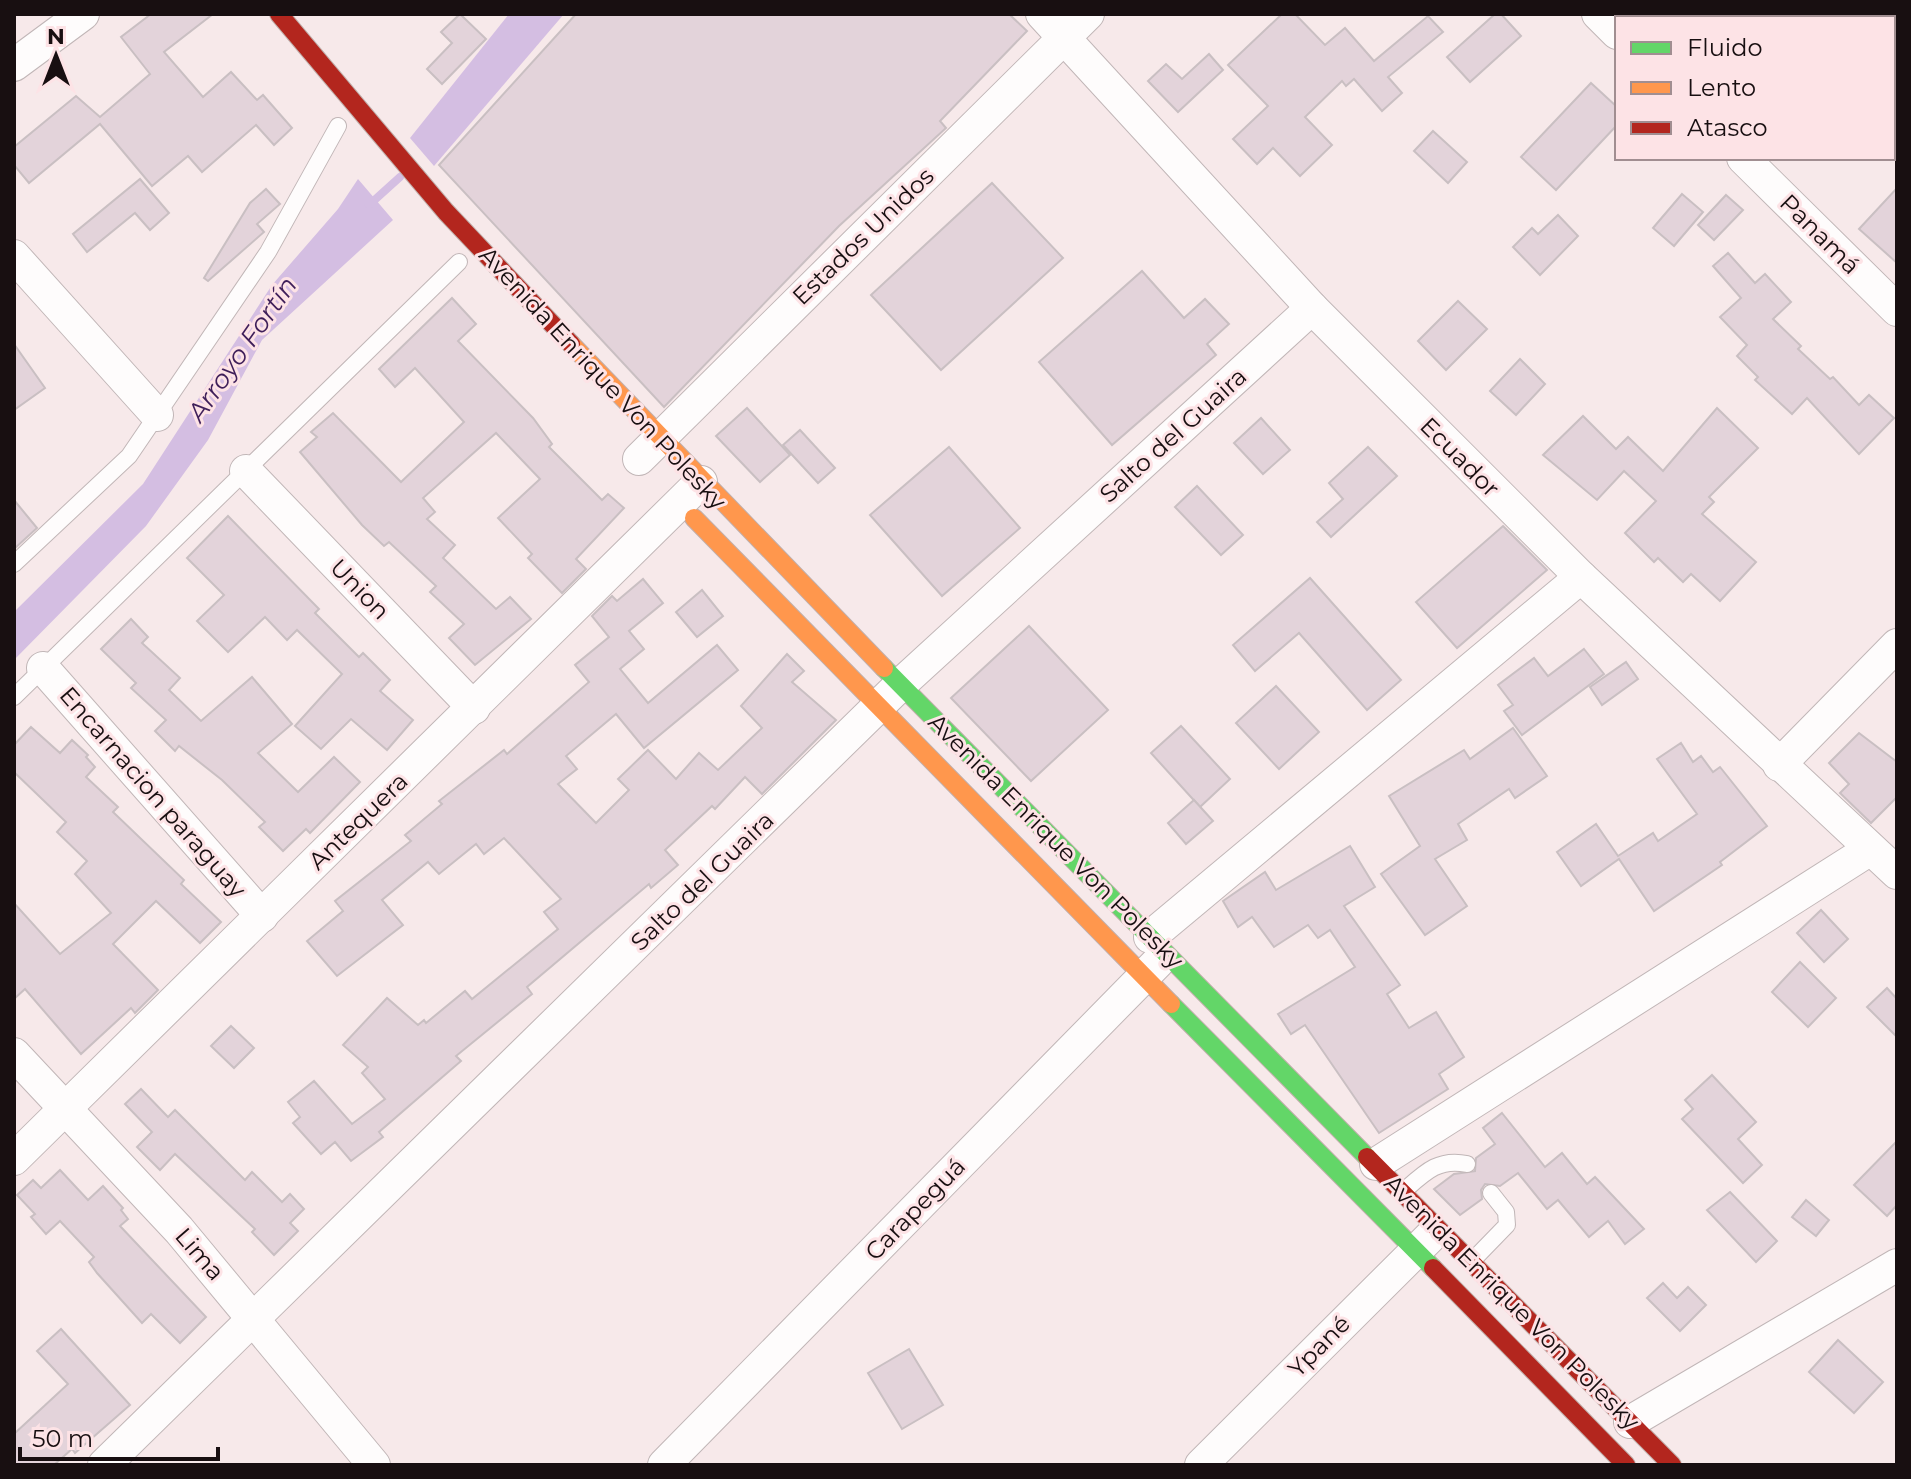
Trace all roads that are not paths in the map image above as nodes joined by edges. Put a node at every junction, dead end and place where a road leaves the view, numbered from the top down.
1 (83, 14) edge
2 (1042, 14) edge
3 (1088, 14) edge
4 (1598, 14) edge
5 (278, 22) edge
6 (1615, 31) edge
7 (1065, 38) junction
8 (14, 65) edge
9 (332, 120) joint
10 (354, 143) dead end
11 (1745, 160) edge
12 (14, 256) edge
13 (459, 263) dead end
14 (1312, 308) junction
15 (1897, 310) edge
16 (157, 415) junction
17 (644, 453) junction
18 (246, 471) junction
19 (683, 492) junction
20 (14, 564) edge
21 (1581, 577) junction
22 (1897, 645) edge
23 (43, 668) junction
24 (901, 684) junction
25 (14, 697) edge
26 (474, 708) junction
27 (878, 710) junction
28 (1779, 765) junction
29 (1869, 850) junction
30 (1897, 873) edge
31 (262, 916) junction
32 (1154, 955) junction
33 (14, 1054) edge
34 (65, 1109) junction
35 (14, 1159) edge
36 (1376, 1164) junction
37 (1467, 1164) dead end
38 (1404, 1191) junction
39 (1491, 1193) dead end
40 (1439, 1229) junction
41 (1415, 1250) junction
42 (1472, 1261) junction
43 (1897, 1265) edge
44 (254, 1317) junction
45 (1636, 1428) junction
46 (1622, 1460) edge
47 (104, 1465) edge
48 (374, 1465) edge
49 (664, 1465) edge
50 (1201, 1465) edge
51 (1672, 1465) edge

1 - 8 street
2 - 7 street, Ecuador
3 - 7 street, Estados Unidos
4 - 6 street
5 - 17 main road, Avenida Enrique Von Polesky
7 - 14 street, Ecuador
7 - 17 street, Estados Unidos
9 - 10 main road
9 - 16 lane
11 - 15 street, Panamá
12 - 16 street
13 - 18 lane
14 - 21 street, Ecuador
14 - 24 street, Salto del Guaira
16 - 20 lane
17 - 19 main road, Avenida Enrique Von Polesky
18 - 23 lane
18 - 26 street, Union
19 - 24 main road, Avenida Enrique Von Polesky
19 - 26 street, Antequera
19 - 27 main road, Avenida Enrique Von Polesky
21 - 28 street, Ecuador
21 - 32 street, Carapeguá
22 - 28 street
23 - 25 lane
23 - 31 street, Encarnacion paraguay
24 - 27 street, Salto del Guaira
24 - 32 main road, Avenida Enrique Von Polesky
26 - 31 street, Antequera
27 - 32 main road, Avenida Enrique Von Polesky
27 - 44 street, Salto del Guaira
28 - 29 street, Ecuador
29 - 30 street, Ecuador
29 - 36 street
31 - 34 street, Antequera
32 - 36 main road, Avenida Enrique Von Polesky
32 - 41 main road, Avenida Enrique Von Polesky
32 - 49 street, Carapeguá
33 - 34 street, Lima
34 - 35 street, Antequera
34 - 44 street, Lima
36 - 38 main road, Avenida Enrique Von Polesky
37 - 38 lane
38 - 40 main road, Avenida Enrique Von Polesky
39 - 42 lane
40 - 41 street, Ypané
40 - 42 main road, Avenida Enrique Von Polesky
41 - 46 main road, Avenida Enrique Von Polesky
41 - 50 street, Ypané
42 - 45 main road, Avenida Enrique Von Polesky
43 - 45 street
44 - 47 street, Salto del Guaira
44 - 48 street, Lima
45 - 46 main road
45 - 51 main road, Avenida Enrique Von Polesky

